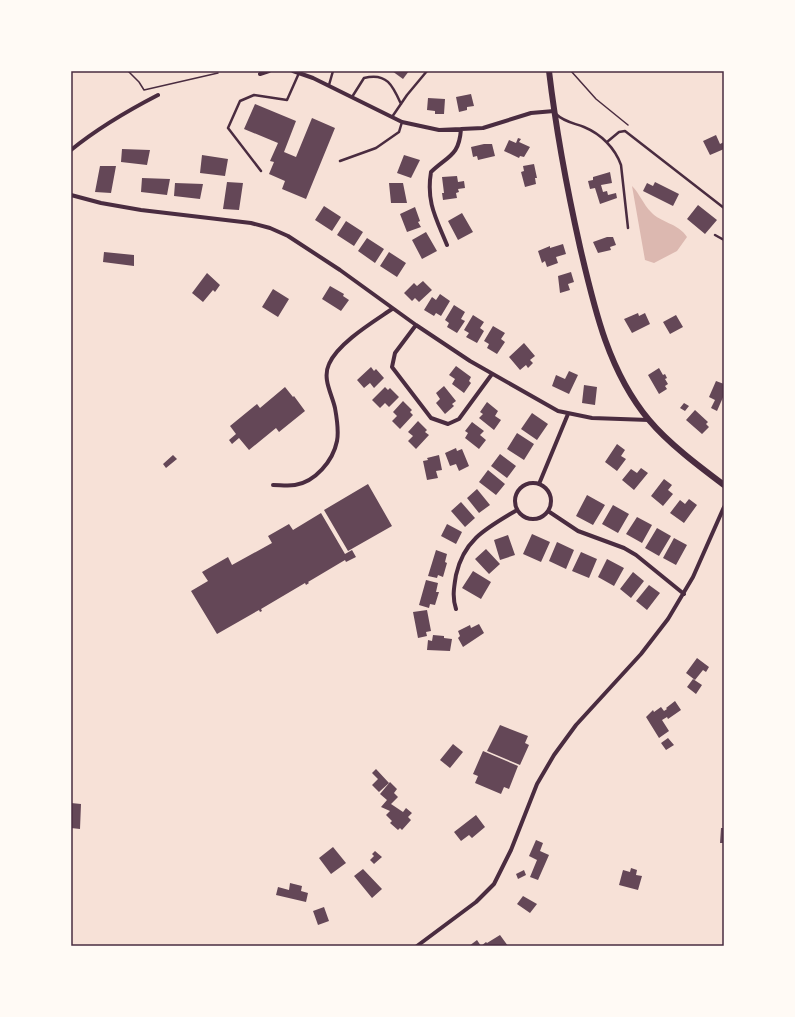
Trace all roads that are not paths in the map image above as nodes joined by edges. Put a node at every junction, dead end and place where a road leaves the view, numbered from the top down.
1 (268, 71) edge
2 (293, 71) edge
3 (333, 71) edge
4 (427, 71) edge
5 (549, 71) edge
6 (300, 73) junction
7 (260, 74) dead end
8 (329, 86) junction
9 (158, 95) dead end
10 (352, 97) junction
11 (401, 104) junction
12 (554, 111) junction
13 (392, 117) junction
14 (402, 122) junction
15 (461, 129) junction
16 (607, 142) junction
17 (71, 150) edge
18 (340, 162) dead end
19 (261, 171) dead end
20 (71, 195) edge
21 (724, 208) edge
22 (628, 228) dead end
23 (715, 235) dead end
24 (724, 240) edge
25 (447, 245) dead end
26 (392, 309) junction
27 (416, 325) junction
28 (492, 374) junction
29 (568, 414) junction
30 (649, 420) junction
31 (723, 483) edge
32 (539, 484) junction
33 (273, 485) dead end
34 (724, 507) edge
35 (517, 510) junction
36 (548, 511) junction
37 (684, 594) junction
38 (456, 609) dead end
39 (418, 946) edge

1 - 7 street
2 - 6 street
3 - 8 lane
4 - 11 lane
5 - 12 main road
6 - 8 street
6 - 19 lane
8 - 10 street
9 - 17 street
10 - 11 lane
10 - 13 street
11 - 13 lane
12 - 15 street
12 - 16 lane
12 - 30 main road
13 - 14 street
14 - 15 street
14 - 18 lane
15 - 25 street
16 - 21 lane
16 - 22 lane
20 - 26 street
23 - 24 lane
26 - 27 street
26 - 33 street
27 - 28 street
27 - 28 street
28 - 29 street
29 - 30 street
29 - 32 street
30 - 31 main road
32 - 35 street
32 - 36 street
34 - 37 street
35 - 36 street
35 - 38 street
36 - 37 street
37 - 39 street

